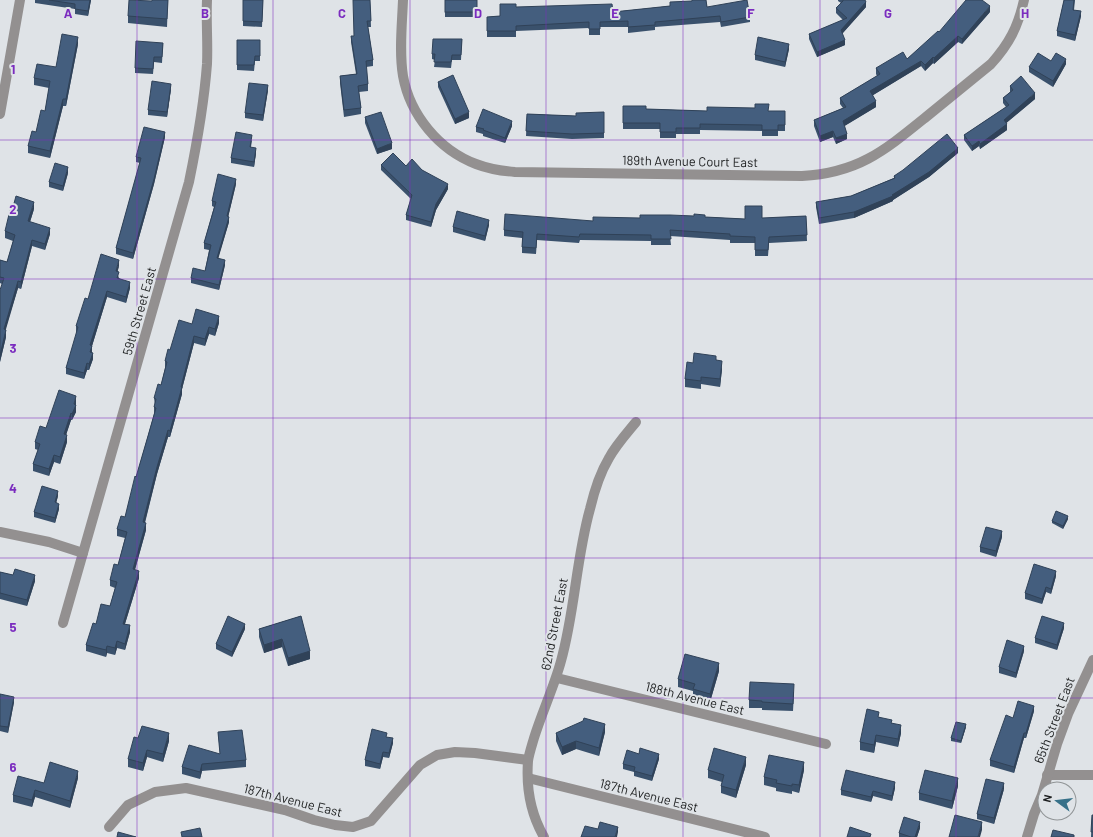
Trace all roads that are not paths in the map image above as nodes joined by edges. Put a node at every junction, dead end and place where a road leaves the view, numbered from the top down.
1 (20, 0) edge
2 (207, 0) edge
3 (403, 0) edge
4 (1024, 0) edge
5 (0, 114) edge
6 (636, 422) dead end
7 (0, 532) edge
8 (83, 553) junction
9 (63, 623) dead end
10 (1093, 660) edge
11 (557, 678) junction
12 (826, 744) dead end
13 (528, 760) junction
14 (1047, 775) junction
15 (1093, 775) edge
16 (528, 778) junction
17 (109, 827) dead end
18 (544, 837) edge
19 (765, 837) edge
20 (1027, 837) edge

1 - 5 street
2 - 8 street, 59th Street East
3 - 4 street, 189th Avenue Court East
6 - 11 street, 62nd Street East
7 - 8 street
8 - 9 street, 59th Street East
10 - 14 street, 65th Street East
11 - 12 street, 188th Avenue East
11 - 13 street, 62nd Street East
13 - 16 street, 62nd Street East
13 - 17 street, 187th Avenue East
14 - 15 street
14 - 20 street, 65th Street East
16 - 18 street, 62nd Street East
16 - 19 street, 187th Avenue East

